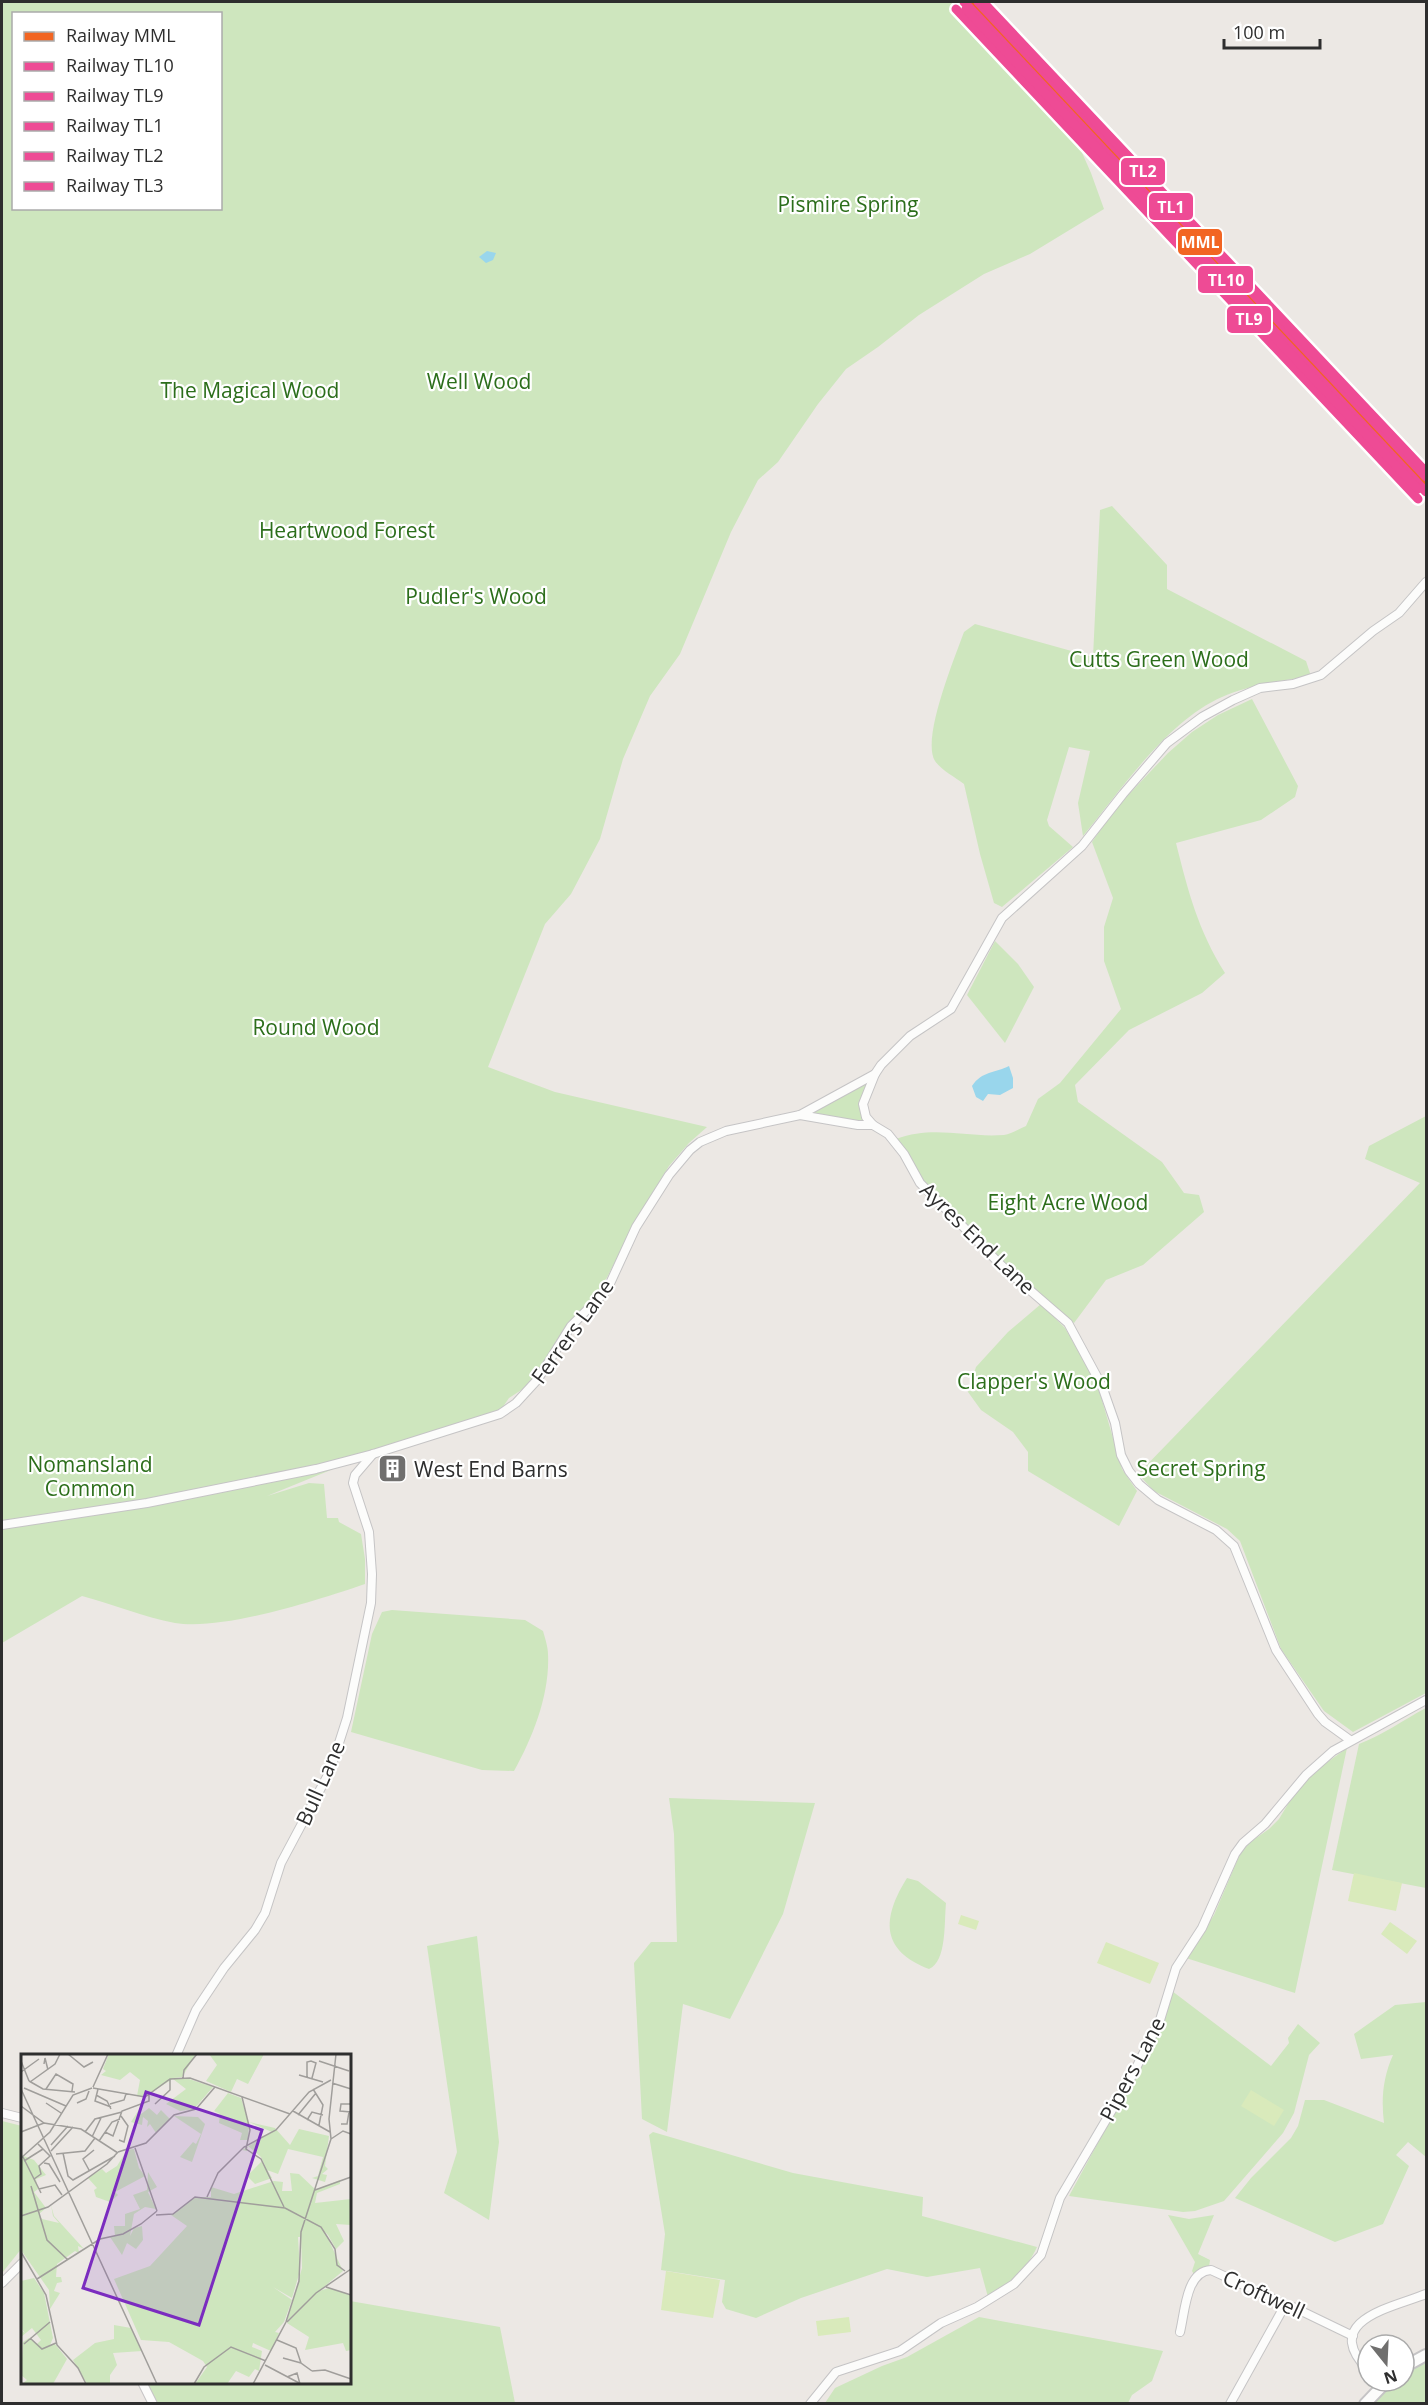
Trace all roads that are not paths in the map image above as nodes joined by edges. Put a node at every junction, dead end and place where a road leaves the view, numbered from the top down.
1 (1426, 582) edge
2 (875, 1074) junction
3 (800, 1116) junction
4 (873, 1125) junction
5 (373, 1454) junction
6 (2, 1525) edge
7 (1426, 1700) edge
8 (1350, 1740) junction
9 (176, 2054) edge
10 (2, 2114) edge
11 (21, 2118) edge
12 (21, 2264) edge
13 (2, 2283) edge
14 (1426, 2294) edge
15 (1284, 2307) junction
16 (1180, 2332) dead end
17 (1353, 2336) junction
18 (1356, 2356) edge
19 (143, 2384) edge
20 (153, 2403) edge
21 (810, 2403) edge
22 (1230, 2403) edge

1 - 2 street
2 - 3 street, Ferrers Lane
2 - 4 street
3 - 4 street, Ferrers Lane
3 - 5 street, Ferrers Lane
4 - 8 street, Ayres End Lane
5 - 6 street, Ferrers Lane
5 - 9 street, Bull Lane
7 - 8 street, Pipers Lane
8 - 21 street, Pipers Lane
10 - 11 street
12 - 13 street
14 - 17 street
15 - 16 street, Croftwell
15 - 17 street, Croftwell
15 - 22 street
17 - 18 street
19 - 20 street

